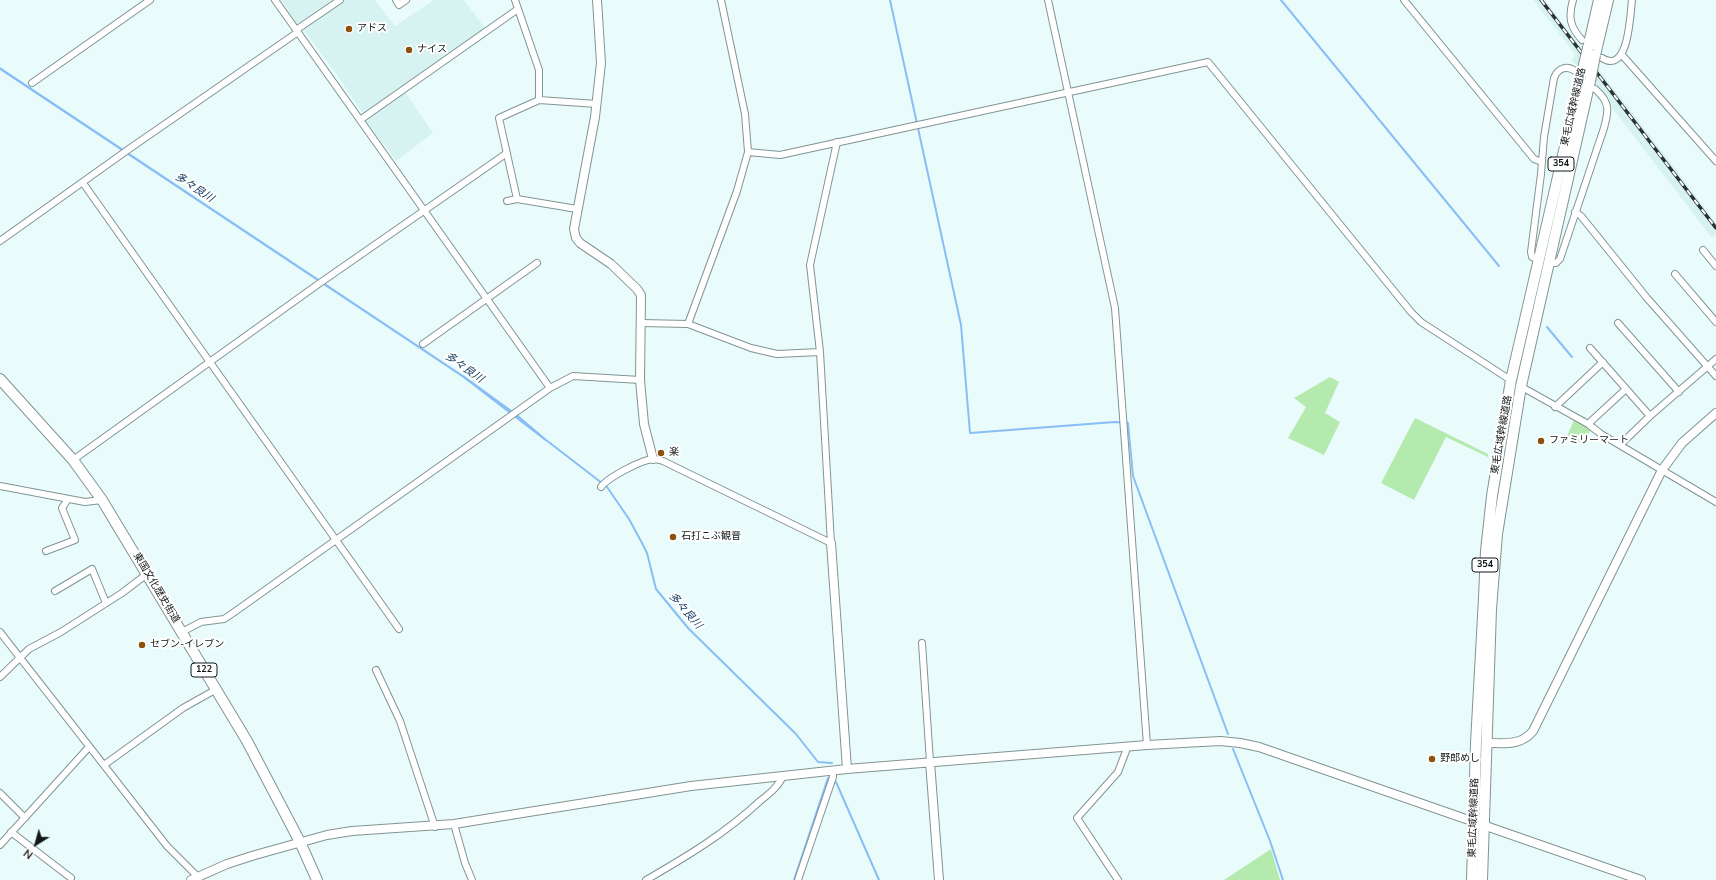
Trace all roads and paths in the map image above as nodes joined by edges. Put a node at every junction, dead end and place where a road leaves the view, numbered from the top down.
1 (150, 0) edge
2 (275, 0) edge
3 (340, 0) edge
4 (396, 0) edge
5 (406, 0) edge
6 (515, 0) edge
7 (597, 0) edge
8 (721, 0) edge
9 (1048, 0) edge
10 (1404, 0) edge
11 (1573, 0) edge
12 (1599, 0) edge
13 (1608, 0) edge
14 (1632, 0) edge
15 (518, 9) junction
16 (297, 31) junction
17 (1592, 50) junction
18 (1622, 56) junction
19 (1579, 72) junction
20 (32, 83) dead end
21 (1592, 85) junction
22 (1068, 92) junction
23 (539, 100) junction
24 (597, 104) junction
25 (360, 120) junction
26 (837, 142) junction
27 (748, 152) junction
28 (508, 153) junction
29 (1716, 161) edge
30 (1542, 162) junction
31 (83, 182) junction
32 (517, 199) junction
33 (507, 201) dead end
34 (578, 209) junction
35 (425, 211) junction
36 (1576, 212) junction
37 (0, 241) edge
38 (1703, 250) dead end
39 (1544, 262) junction
40 (537, 264) dead end
41 (1716, 266) edge
42 (1675, 274) dead end
43 (488, 300) junction
44 (1716, 322) edge
45 (641, 323) junction
46 (1618, 323) dead end
47 (688, 324) junction
48 (423, 344) dead end
49 (1590, 348) dead end
50 (820, 352) junction
51 (1716, 359) edge
52 (210, 362) junction
53 (1603, 362) junction
54 (1708, 366) junction
55 (1716, 376) edge
56 (0, 379) edge
57 (640, 380) junction
58 (1511, 380) junction
59 (1521, 386) junction
60 (550, 388) junction
61 (1626, 388) junction
62 (1678, 392) junction
63 (1555, 407) junction
64 (1716, 413) edge
65 (1650, 416) junction
66 (1588, 424) junction
67 (1620, 445) junction
68 (653, 459) junction
69 (73, 460) junction
70 (1662, 470) junction
71 (0, 486) edge
72 (601, 487) dead end
73 (68, 499) junction
74 (102, 500) junction
75 (1716, 502) edge
76 (336, 540) junction
77 (831, 543) junction
78 (46, 551) dead end
79 (147, 574) junction
80 (55, 591) dead end
81 (106, 603) junction
82 (399, 629) dead end
83 (0, 632) edge
84 (182, 632) junction
85 (922, 643) dead end
86 (21, 657) junction
87 (376, 670) dead end
88 (0, 677) edge
89 (215, 690) junction
90 (1487, 742) junction
91 (1147, 745) junction
92 (1126, 746) junction
93 (89, 747) junction
94 (930, 762) junction
95 (104, 765) junction
96 (847, 768) junction
97 (833, 770) junction
98 (783, 776) junction
99 (0, 794) edge
100 (25, 818) junction
101 (454, 824) junction
102 (1479, 824) junction
103 (435, 827) junction
104 (11, 832) junction
105 (300, 842) junction
106 (0, 845) edge
107 (71, 878) dead end
108 (196, 879) edge
109 (317, 880) edge
110 (472, 880) edge
111 (646, 880) edge
112 (798, 880) edge
113 (940, 880) edge
114 (1118, 880) edge
115 (1472, 880) edge
116 (1482, 880) edge
117 (1641, 880) edge

1 - 20 street
2 - 16 street
3 - 16 street
4 - 5 street
6 - 15 street
7 - 24 street
8 - 27 street
9 - 22 street
10 - 30 street
11 - 17 street
12 - 17 highway, 東毛広域幹線道路 / 354
13 - 17 highway, 東毛広域幹線道路 / 354
14 - 18 street
15 - 23 street
15 - 25 street
16 - 25 street
16 - 31 street
17 - 18 street
17 - 19 highway, 東毛広域幹線道路 / 354, bridge
17 - 21 highway, 東毛広域幹線道路 / 354, bridge
18 - 29 street
19 - 30 street
19 - 39 highway, 東毛広域幹線道路 / 354
21 - 36 street
21 - 39 highway, 東毛広域幹線道路 / 354
22 - 26 street
22 - 58 street
22 - 91 street
23 - 24 street
23 - 28 street
24 - 34 street
25 - 35 street
26 - 27 street
26 - 50 street
27 - 47 street
28 - 32 street
28 - 35 street
30 - 39 street
31 - 37 street
31 - 52 street
32 - 33 street
32 - 34 street
34 - 45 street
35 - 43 street
35 - 52 street
36 - 39 street
36 - 54 street
38 - 41 street
39 - 58 highway, 東毛広域幹線道路 / 354
39 - 59 highway, 東毛広域幹線道路 / 354
40 - 43 street
42 - 44 street
43 - 48 street
43 - 60 street
45 - 47 street
45 - 57 street
46 - 62 street
47 - 50 street
49 - 53 street
50 - 77 street
51 - 54 street
52 - 69 street
52 - 76 street
53 - 61 street
53 - 63 street
54 - 55 street
54 - 62 street
56 - 69 highway, 東国文化歴史街道 / 122
57 - 60 street
57 - 68 street
58 - 59 street
58 - 102 highway, 東毛広域幹線道路 / 354
59 - 63 street
59 - 90 highway, 東毛広域幹線道路 / 354
60 - 76 street
61 - 65 street
61 - 66 street
62 - 65 street
63 - 66 street
64 - 70 street
65 - 67 street
66 - 67 street
67 - 70 street
68 - 72 street
68 - 77 street
69 - 74 highway, 東国文化歴史街道 / 122
70 - 75 street
70 - 90 street
71 - 73 street
73 - 74 street
73 - 78 street
74 - 79 highway, 東国文化歴史街道 / 122
76 - 82 street
76 - 84 street
77 - 96 street
79 - 81 street
79 - 84 highway, 東国文化歴史街道 / 122
80 - 81 street
81 - 86 street
83 - 86 street
84 - 89 highway, 東国文化歴史街道 / 122
85 - 94 street
86 - 88 street
86 - 93 street
87 - 103 street
89 - 95 street
89 - 105 highway, 東国文化歴史街道 / 122
90 - 102 highway, 東毛広域幹線道路 / 354
91 - 92 street
91 - 102 street
92 - 94 street
92 - 114 street
93 - 95 street
93 - 100 street
94 - 96 street
94 - 113 street
95 - 108 street
96 - 97 street
97 - 98 street
97 - 112 street
98 - 101 street
98 - 111 street
99 - 100 street
100 - 104 street
101 - 103 street
101 - 110 street
102 - 115 highway, 東毛広域幹線道路 / 354
102 - 116 highway, 東毛広域幹線道路 / 354
102 - 117 street
103 - 105 street
104 - 106 street
104 - 107 street
105 - 108 street
105 - 109 highway, 東国文化歴史街道 / 122

